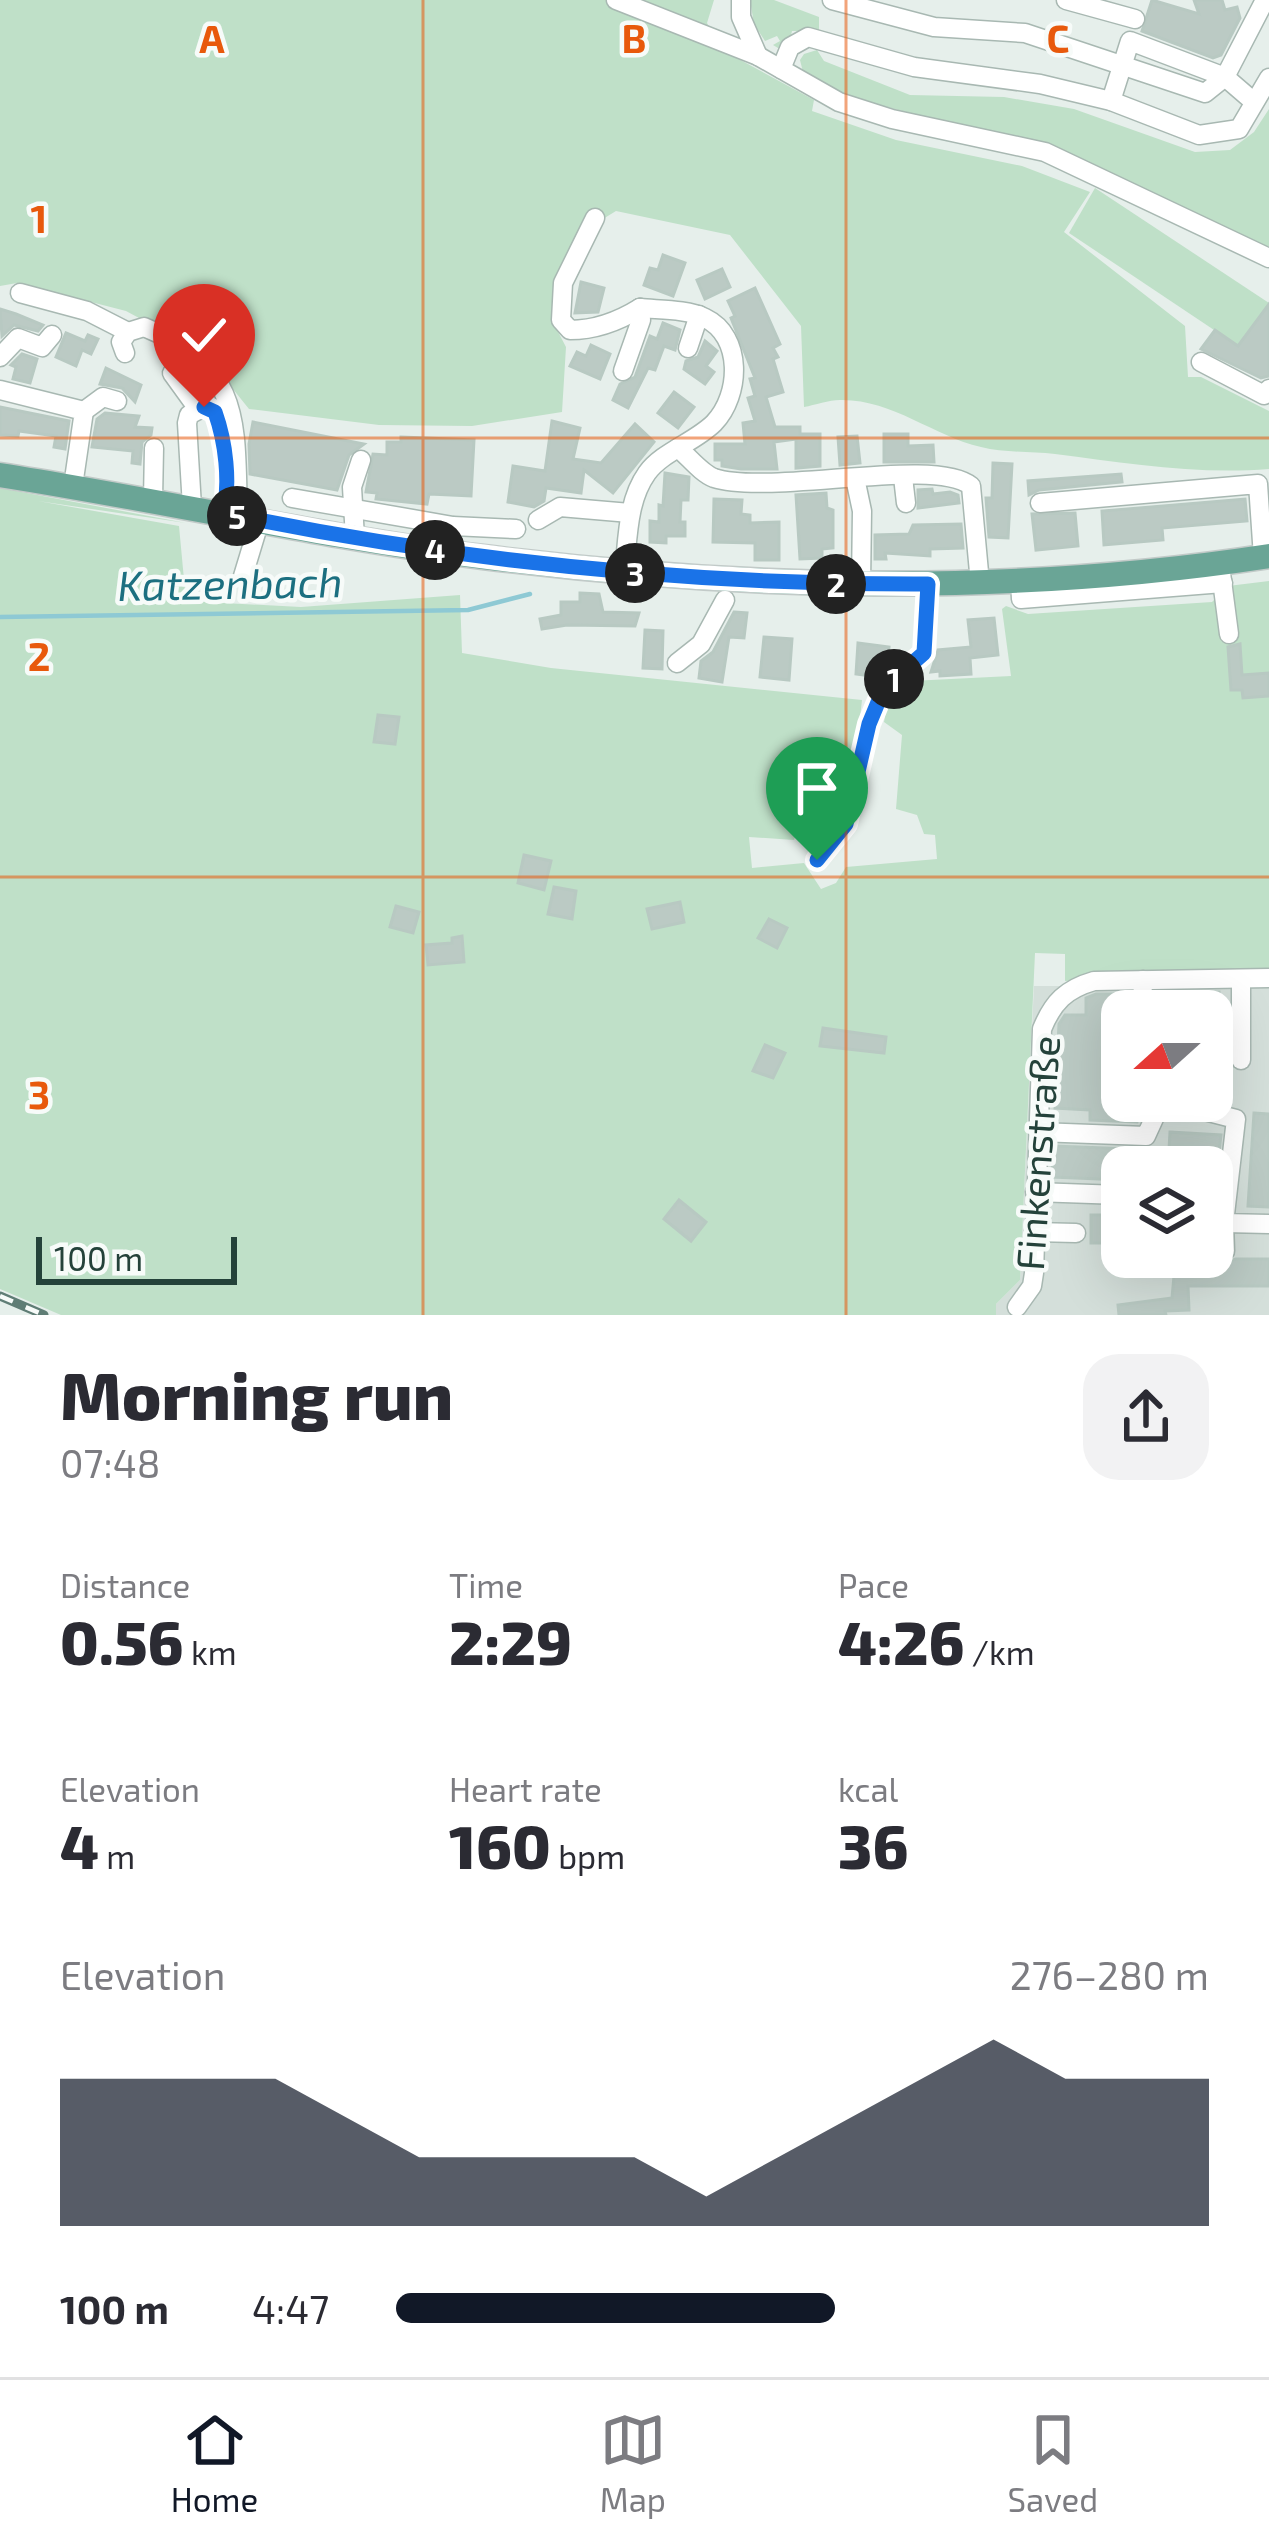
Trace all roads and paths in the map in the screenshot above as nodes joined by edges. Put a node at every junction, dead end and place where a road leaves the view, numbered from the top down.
1 (616, 0) edge
2 (741, 0) edge
3 (832, 0) edge
4 (1066, 0) edge
5 (1265, 0) edge
6 (1136, 19) dead end
7 (758, 56) junction
8 (1124, 63) junction
9 (781, 69) junction
10 (1226, 77) junction
11 (1269, 78) edge
12 (1111, 101) junction
13 (1255, 103) junction
14 (595, 218) dead end
15 (1269, 258) edge
16 (20, 293) dead end
17 (640, 308) junction
18 (699, 315) junction
19 (52, 335) dead end
20 (688, 348) dead end
21 (0, 357) edge
22 (1201, 362) dead end
23 (617, 369) dead end
24 (172, 374) dead end
25 (1269, 389) edge
26 (0, 391) edge
27 (117, 401) dead end
28 (52, 402) junction
29 (198, 409) junction
30 (84, 411) junction
31 (51, 425) dead end
32 (154, 448) dead end
33 (678, 448) junction
34 (361, 460) dead end
35 (0, 475) edge
36 (903, 477) junction
37 (855, 478) junction
38 (73, 486) junction
39 (292, 498) dead end
40 (153, 499) junction
41 (906, 503) dead end
42 (1040, 503) dead end
43 (354, 507) junction
44 (630, 513) junction
45 (224, 517) junction
46 (538, 520) dead end
47 (453, 526) junction
48 (516, 529) dead end
49 (355, 538) junction
50 (455, 553) junction
51 (1266, 557) edge
52 (624, 572) junction
53 (1221, 573) junction
54 (243, 576) dead end
55 (980, 583) junction
56 (861, 584) junction
57 (928, 584) junction
58 (725, 600) dead end
59 (1229, 634) dead end
60 (677, 663) dead end
61 (817, 860) dead end
62 (1269, 978) edge
63 (1144, 980) junction
64 (1240, 980) junction
65 (1143, 990) edge
66 (1241, 1060) dead end
67 (1233, 1118) edge
68 (1152, 1122) edge
69 (1038, 1132) junction
70 (1230, 1146) edge
71 (1036, 1192) junction
72 (1101, 1194) edge
73 (1233, 1223) edge
74 (1269, 1225) edge
75 (1034, 1232) junction
76 (1076, 1233) dead end
77 (1018, 1307) dead end

1 - 7 street
2 - 7 street
3 - 8 street
4 - 6 street
5 - 10 street
7 - 9 street
8 - 10 street
8 - 12 street
9 - 12 street
9 - 15 street
10 - 13 street
11 - 13 street
12 - 13 street
14 - 17 street
16 - 45 street
17 - 18 street
17 - 23 street
18 - 20 street
18 - 33 street
19 - 21 street
22 - 25 street
24 - 29 street
26 - 28 street
27 - 30 street
28 - 30 street
28 - 31 street
29 - 45 street
29 - 45 street
30 - 38 street
32 - 40 street
33 - 37 street
33 - 44 street
34 - 43 street
35 - 38 main road
36 - 37 street
36 - 41 street
36 - 55 street
37 - 56 street
38 - 40 main road
39 - 43 street
40 - 45 main road
42 - 51 street
43 - 47 street
43 - 49 street
44 - 46 street
44 - 52 street
45 - 49 main road
45 - 54 street
47 - 48 street
47 - 50 street
49 - 50 main road
50 - 52 main road
51 - 53 main road
52 - 56 main road
53 - 55 main road
53 - 59 street
55 - 57 main road
56 - 57 main road
57 - 61 street
58 - 60 street
62 - 64 street, Finkenstraße
63 - 64 street, Finkenstraße
63 - 65 street
63 - 69 street, Finkenstraße
64 - 66 street
67 - 70 street
68 - 69 street
69 - 71 street, Finkenstraße
71 - 72 street
71 - 75 street, Finkenstraße
73 - 74 street
75 - 76 street
75 - 77 street, Finkenstraße

